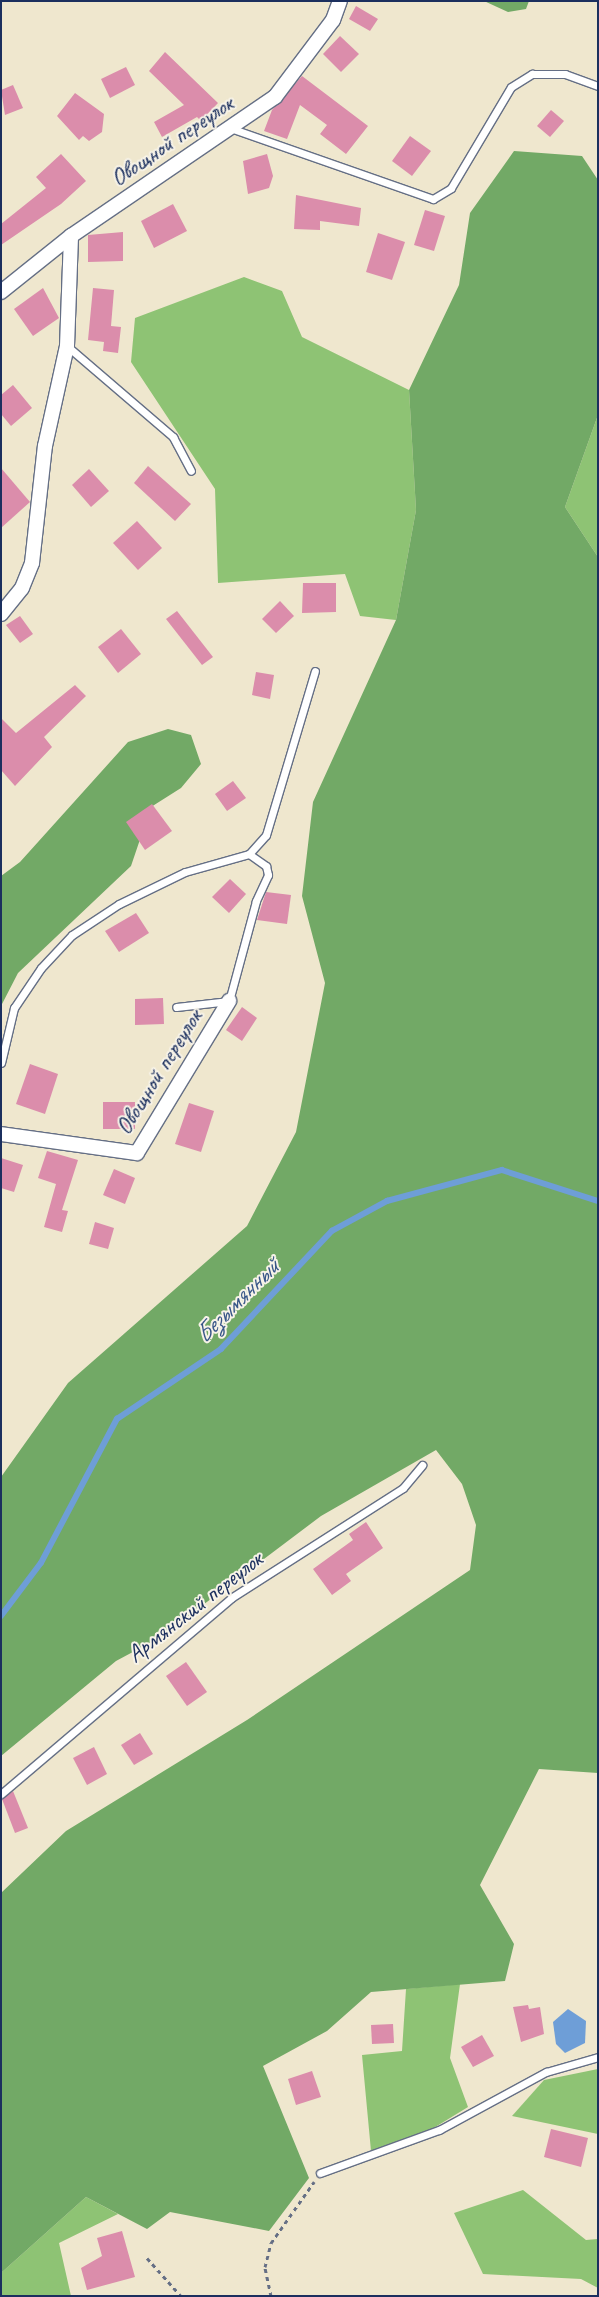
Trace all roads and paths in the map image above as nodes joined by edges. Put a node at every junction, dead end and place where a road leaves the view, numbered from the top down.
1 (340, 1) edge
2 (598, 86) edge
3 (233, 129) junction
4 (71, 236) junction
5 (1, 292) edge
6 (67, 346) junction
7 (191, 471) dead end
8 (1, 614) edge
9 (315, 671) dead end
10 (249, 854) junction
11 (229, 1001) junction
12 (176, 1007) dead end
13 (1, 1063) edge
14 (1, 1134) edge
15 (422, 1465) dead end
16 (1, 1794) edge
17 (598, 2057) edge
18 (320, 2173) joint
19 (147, 2258) dead end
20 (181, 2296) edge
21 (271, 2296) edge

1 - 3 street, Овощной переулок
2 - 3 lane
3 - 4 street, Овощной переулок
4 - 5 street, Овощной переулок
4 - 6 street
6 - 7 lane
6 - 8 street
9 - 10 lane
10 - 11 lane
10 - 13 lane
11 - 12 lane
11 - 14 street, Овощной переулок
15 - 16 lane, Армянский переулок
17 - 18 lane
18 - 21 path
19 - 20 path

